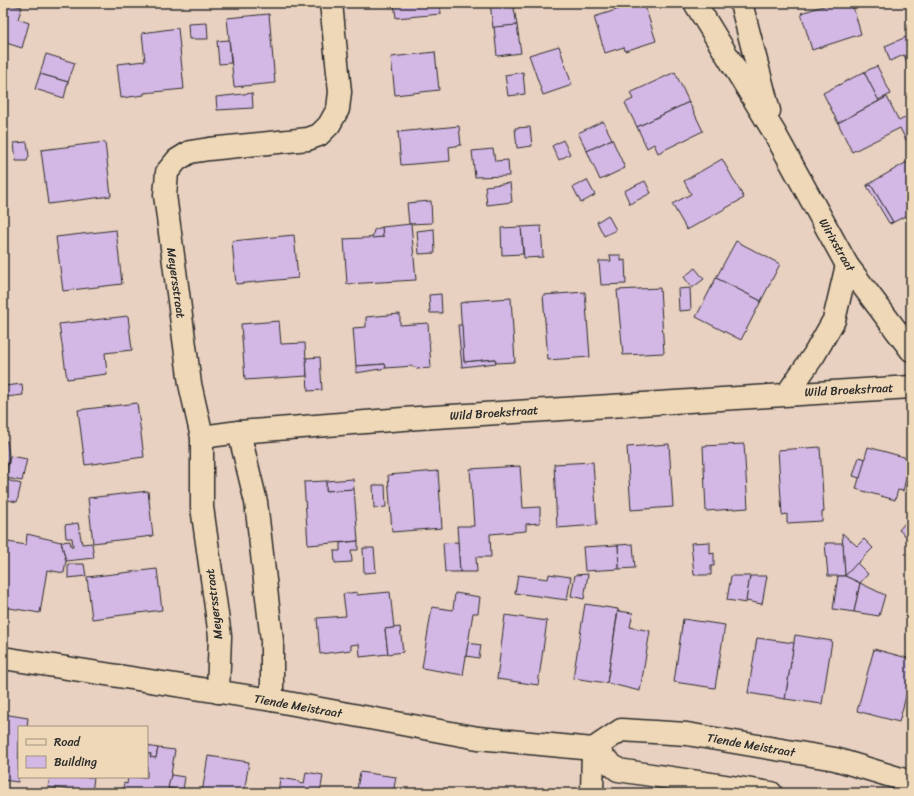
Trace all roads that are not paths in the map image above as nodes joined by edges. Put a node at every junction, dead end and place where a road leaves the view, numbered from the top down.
1 (331, 3) edge
2 (695, 3) edge
3 (741, 3) edge
4 (774, 132) junction
5 (847, 265) junction
6 (911, 350) edge
7 (911, 387) edge
8 (787, 394) junction
9 (239, 432) junction
10 (202, 437) junction
11 (3, 658) edge
12 (218, 692) junction
13 (272, 700) junction
14 (594, 749) junction
15 (911, 782) edge
16 (592, 793) edge
17 (771, 793) edge

1 - 10 street, Meyersstraat
2 - 4 street, Wirixstraat
3 - 4 street, Wirixstraat
4 - 5 street, Wirixstraat
5 - 6 street, Wirixstraat
5 - 8 street, Wild Broekstraat
7 - 8 street, Wild Broekstraat
8 - 9 street, Wild Broekstraat
9 - 10 street, Wild Broekstraat
9 - 13 street
10 - 12 street, Meyersstraat
11 - 12 street, Tiende Meistraat
12 - 13 street, Tiende Meistraat
13 - 14 street, Tiende Meistraat
14 - 15 street, Tiende Meistraat
14 - 16 street
14 - 17 street

